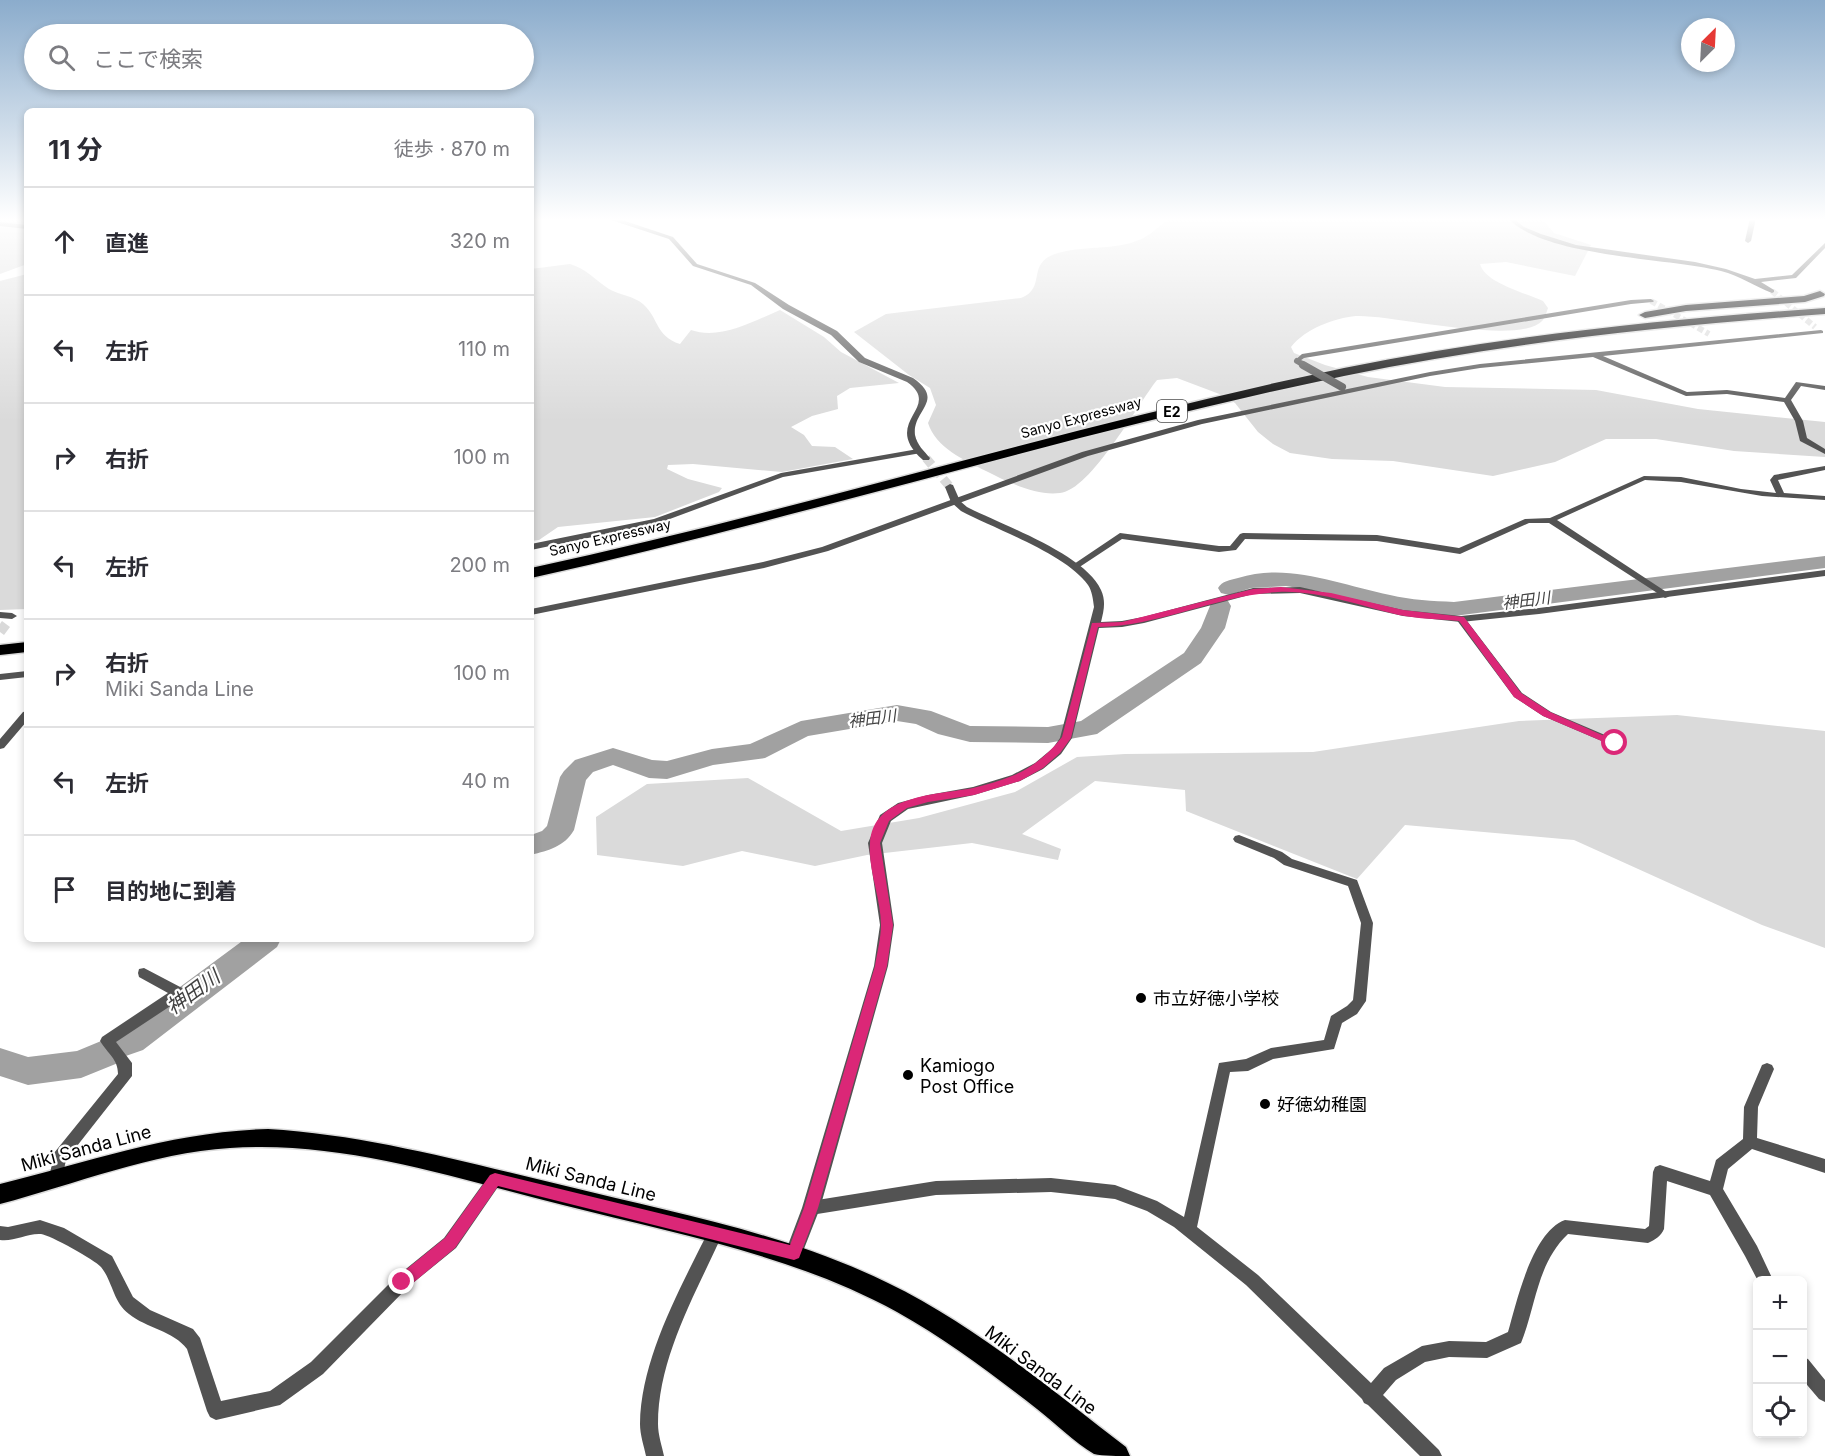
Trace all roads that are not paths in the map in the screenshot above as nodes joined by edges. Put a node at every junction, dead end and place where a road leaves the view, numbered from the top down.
1 (754, 286) edge
2 (1763, 286) edge
3 (1772, 291) tunnel mouth
4 (1822, 300) edge
5 (1651, 301) tunnel mouth
6 (1825, 311) edge
7 (1821, 328) edge
8 (1597, 332) junction
9 (1708, 334) tunnel mouth
10 (1720, 341) junction
11 (1592, 354) junction
12 (1825, 388) edge
13 (1345, 389) junction
14 (1787, 400) junction
15 (918, 451) junction
16 (1825, 452) edge
17 (926, 458) tunnel mouth
18 (1825, 468) edge
19 (950, 487) tunnel mouth
20 (1781, 495) junction
21 (1825, 498) edge
22 (956, 502) junction
23 (1551, 520) junction
24 (534, 546) edge
25 (534, 561) edge
26 (1075, 566) junction
27 (534, 572) edge
28 (1825, 573) edge
29 (1661, 592) junction
30 (534, 611) edge
31 (1461, 619) junction
32 (2, 625) edge
33 (1095, 625) junction
34 (24, 634) edge
35 (24, 647) edge
36 (0, 650) edge
37 (24, 674) edge
38 (0, 676) edge
39 (24, 718) edge
40 (1615, 743) dead end
41 (0, 746) edge
42 (1239, 839) dead end
43 (144, 973) dead end
44 (1767, 1069) dead end
45 (1750, 1142) junction
46 (1825, 1166) edge
47 (56, 1179) junction
48 (495, 1179) junction
49 (1715, 1190) junction
50 (0, 1194) edge
51 (811, 1208) junction
52 (1189, 1230) junction
53 (0, 1233) edge
54 (715, 1233) junction
55 (794, 1253) junction
56 (1764, 1276) edge
57 (1807, 1370) edge
58 (1825, 1393) edge
59 (1370, 1397) junction
60 (655, 1456) edge
61 (1117, 1456) edge
62 (1433, 1456) edge

1 - 15 street
2 - 3 street
4 - 25 highway, Sanyo Expressway / E2
5 - 13 street, bridge
6 - 8 highway, Sanyo Expressway / E2
7 - 8 highway
7 - 10 street
8 - 27 highway, Sanyo Expressway / E2
9 - 10 street
10 - 11 street
11 - 13 street
11 - 14 street
12 - 14 street
13 - 22 street
14 - 16 street
15 - 17 street
15 - 24 street
18 - 20 street
19 - 22 street
20 - 21 street
20 - 23 street
22 - 26 street
22 - 30 street
23 - 26 street
23 - 29 street
26 - 33 street
28 - 29 street
29 - 31 street
31 - 33 street
31 - 40 street
32 - 34 highway
33 - 51 street
35 - 36 highway
37 - 38 street
39 - 41 street
42 - 52 street
43 - 47 street
44 - 45 street
45 - 46 street
45 - 49 street
47 - 48 main road, Miki Sanda Line
47 - 50 main road, Miki Sanda Line
48 - 53 street
48 - 54 main road, Miki Sanda Line
49 - 56 street
49 - 59 street
51 - 52 street
51 - 55 street
52 - 59 street
54 - 55 main road, Miki Sanda Line
54 - 60 street
55 - 61 main road, Miki Sanda Line
57 - 58 street
59 - 62 street

